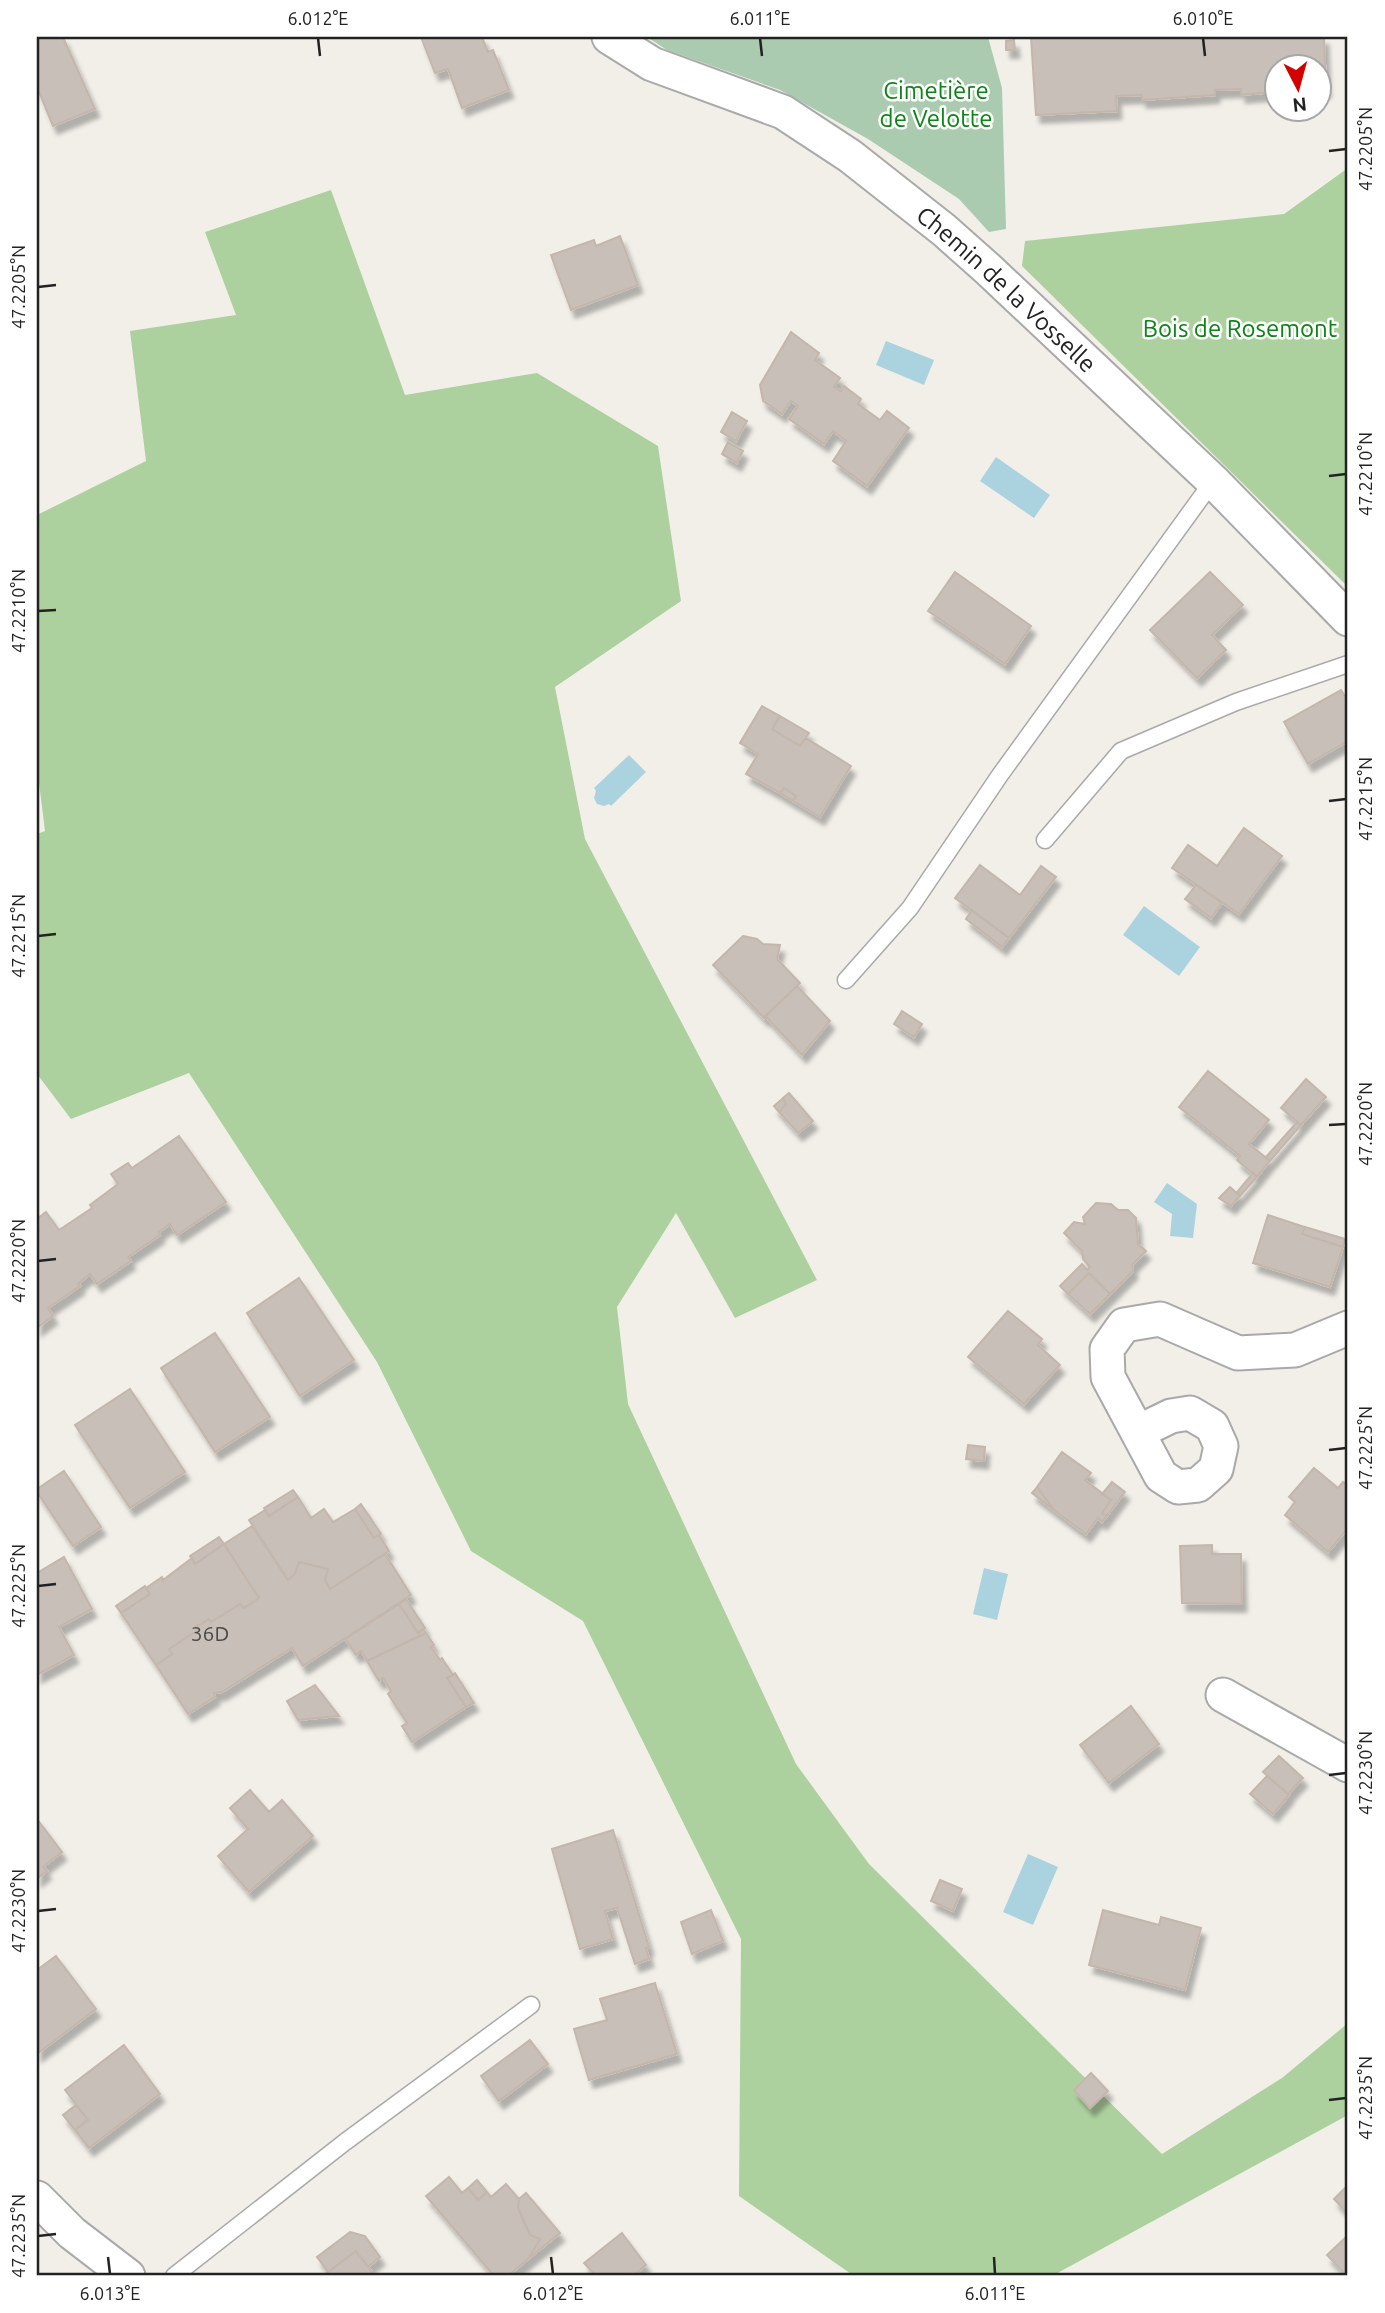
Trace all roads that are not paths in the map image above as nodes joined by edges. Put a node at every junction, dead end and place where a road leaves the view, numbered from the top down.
1 (609, 37) edge
2 (1213, 481) junction
3 (1348, 619) edge
4 (1348, 664) edge
5 (1045, 839) dead end
6 (846, 980) dead end
7 (1348, 1328) edge
8 (1138, 1432) dead end
9 (1223, 1695) dead end
10 (1348, 1765) edge
11 (531, 2005) dead end
12 (37, 2198) edge
13 (128, 2276) edge
14 (174, 2276) edge

1 - 2 street, Chemin de la Vosselle
2 - 3 street, Chemin de la Vosselle
2 - 6 lane
4 - 5 lane
7 - 8 street
9 - 10 street
11 - 14 lane
12 - 13 street

